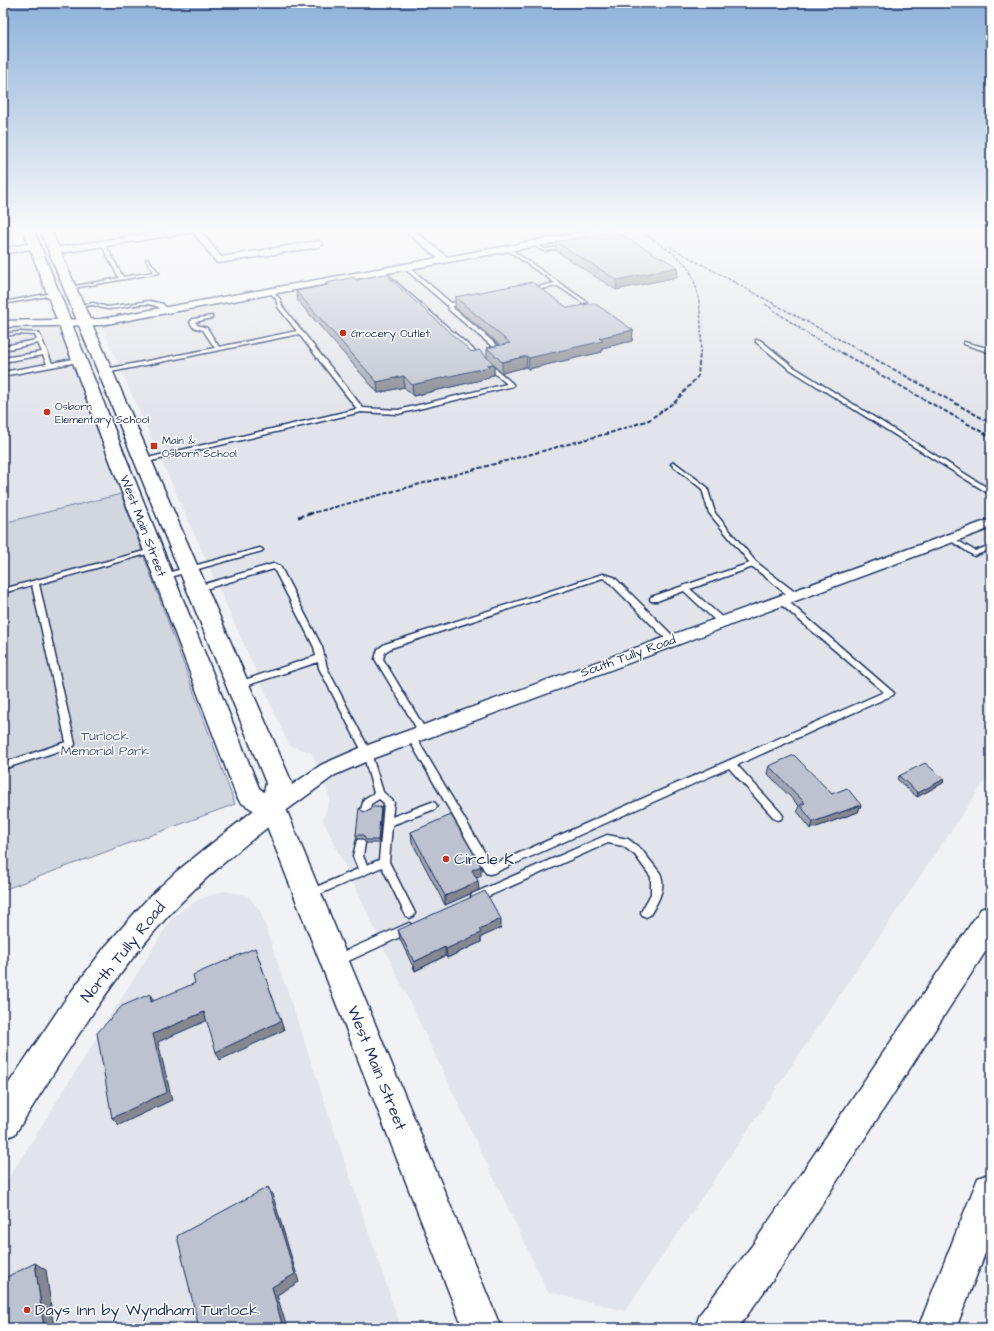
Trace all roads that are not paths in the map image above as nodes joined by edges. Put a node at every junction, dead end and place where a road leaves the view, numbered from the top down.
1 (72, 292) edge
2 (272, 292) joint
3 (406, 292) edge
4 (435, 292) edge
5 (571, 292) edge
6 (52, 294) joint
7 (473, 301) edge
8 (585, 302) dead end
9 (3, 303) edge
10 (450, 305) junction
11 (77, 306) junction
12 (166, 311) junction
13 (210, 317) dead end
14 (84, 322) junction
15 (64, 323) junction
16 (3, 324) edge
17 (301, 332) junction
18 (3, 335) edge
19 (40, 341) junction
20 (758, 341) dead end
21 (966, 343) dead end
22 (3, 348) edge
23 (218, 349) junction
24 (991, 351) edge
25 (45, 352) junction
26 (502, 352) edge
27 (3, 360) edge
28 (78, 360) junction
29 (50, 365) junction
30 (106, 371) junction
31 (3, 374) edge
32 (361, 410) junction
33 (143, 461) junction
34 (674, 464) dead end
35 (991, 493) edge
36 (991, 523) edge
37 (950, 538) junction
38 (991, 547) edge
39 (260, 550) dead end
40 (152, 551) junction
41 (754, 564) junction
42 (189, 570) junction
43 (162, 577) junction
44 (35, 582) junction
45 (685, 588) junction
46 (198, 589) junction
47 (3, 591) edge
48 (787, 597) junction
49 (654, 599) dead end
50 (722, 622) junction
51 (672, 640) junction
52 (320, 658) junction
53 (239, 685) junction
54 (417, 734) junction
55 (367, 753) junction
56 (730, 764) junction
57 (3, 766) edge
58 (379, 794) junction
59 (432, 806) dead end
60 (274, 809) junction
61 (366, 810) edge
62 (778, 816) dead end
63 (387, 823) junction
64 (360, 844) dead end
65 (384, 862) junction
66 (364, 870) junction
67 (308, 895) junction
68 (470, 900) edge
69 (646, 912) dead end
70 (410, 913) dead end
71 (991, 918) edge
72 (420, 922) edge
73 (335, 962) junction
74 (3, 1122) edge
75 (991, 1191) edge
76 (482, 1328) edge
77 (714, 1328) edge
78 (937, 1328) edge

1 - 11 main road, West Main Street
2 - 12 street
2 - 17 lane
3 - 32 lane
4 - 10 lane
5 - 8 lane
6 - 9 lane
6 - 15 main road, West Main Street
7 - 10 lane
10 - 26 lane
11 - 12 lane
11 - 14 main road, West Main Street
12 - 14 street
13 - 23 lane
14 - 15 street
14 - 30 main road, West Main Street
15 - 16 street
15 - 28 main road, West Main Street
17 - 23 lane
17 - 32 lane
18 - 19 lane
19 - 22 lane
19 - 25 lane
20 - 35 lane
21 - 24 lane
23 - 30 lane
25 - 27 lane
25 - 29 lane
28 - 29 lane
28 - 40 main road, West Main Street
29 - 31 lane
30 - 33 main road, West Main Street
32 - 33 lane
33 - 42 main road, West Main Street
34 - 41 lane
36 - 37 street, South Tully Road
37 - 38 lane
37 - 48 street, South Tully Road
39 - 42 lane
40 - 43 main road, West Main Street
40 - 44 lane
41 - 45 lane
41 - 48 lane
42 - 43 lane
42 - 46 main road, West Main Street
43 - 60 main road, West Main Street
44 - 47 lane
44 - 57 lane
45 - 49 lane
45 - 50 lane
46 - 52 lane
46 - 53 main road, West Main Street
48 - 50 street, South Tully Road
48 - 56 lane
50 - 51 street, South Tully Road
51 - 54 street, South Tully Road
51 - 54 lane
52 - 53 lane
52 - 55 lane
53 - 60 main road, West Main Street
54 - 55 street, South Tully Road
54 - 56 lane
55 - 58 lane
55 - 60 street, South Tully Road
56 - 62 lane
58 - 61 lane
58 - 63 lane
59 - 63 lane
60 - 67 main road, West Main Street
60 - 74 main road, North Tully Road
63 - 65 lane
64 - 66 lane
65 - 66 lane
65 - 70 lane
66 - 67 lane
67 - 73 main road, West Main Street
68 - 69 lane
71 - 77 main road
72 - 73 lane
73 - 76 main road, West Main Street
75 - 78 main road

